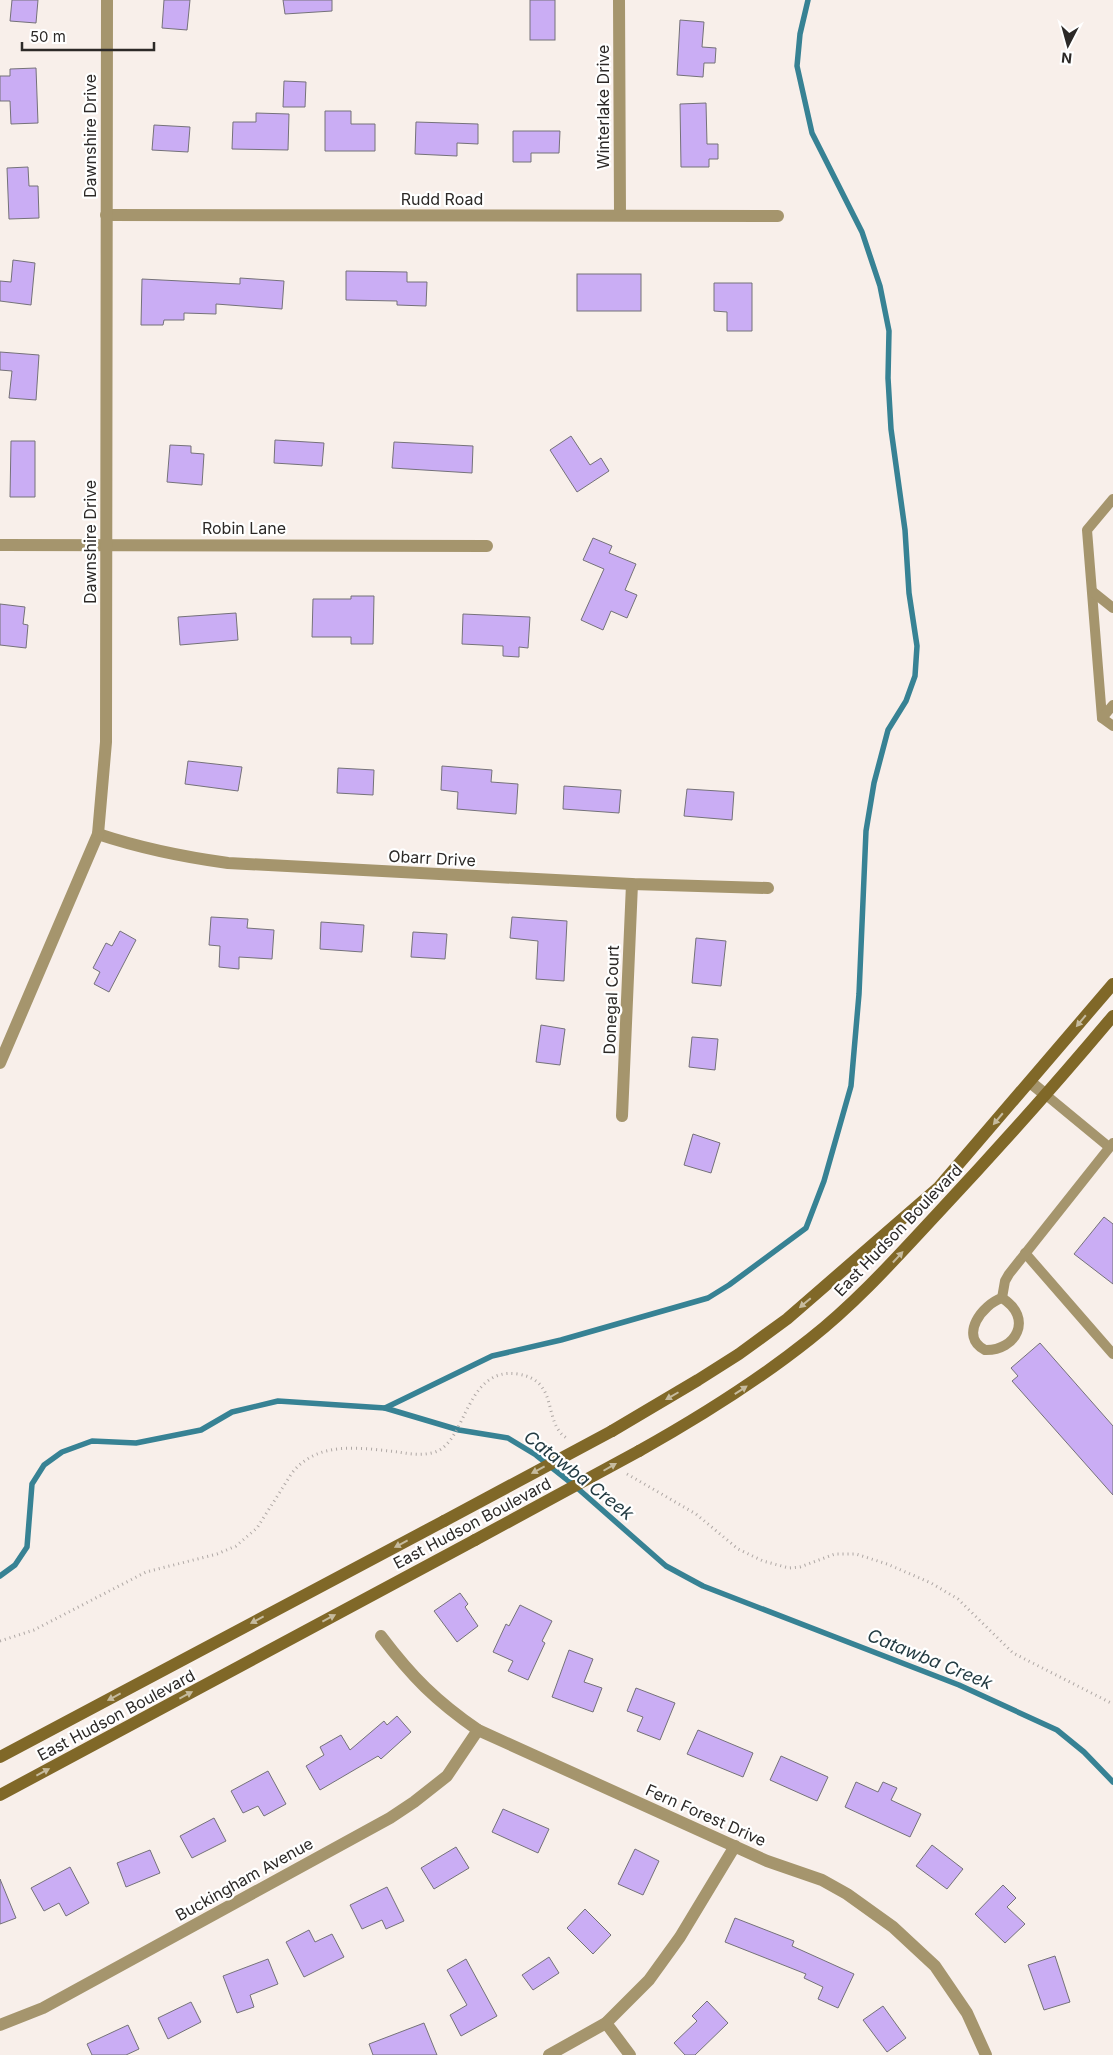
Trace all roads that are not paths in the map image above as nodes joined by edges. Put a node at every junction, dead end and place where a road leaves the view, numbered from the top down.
1 (107, 0) edge
2 (619, 0) edge
3 (620, 214) junction
4 (106, 215) junction
5 (778, 216) dead end
6 (1113, 499) edge
7 (106, 544) junction
8 (0, 545) edge
9 (487, 546) dead end
10 (1093, 592) junction
11 (1113, 608) edge
12 (1113, 706) edge
13 (1102, 718) junction
14 (1113, 726) edge
15 (98, 834) junction
16 (632, 884) junction
17 (768, 888) dead end
18 (1113, 984) edge
19 (1113, 1016) edge
20 (0, 1063) edge
21 (1030, 1082) junction
22 (1046, 1095) junction
23 (622, 1116) dead end
24 (1111, 1145) edge
25 (1025, 1253) junction
26 (1002, 1298) junction
27 (1113, 1354) edge
28 (381, 1636) dead end
29 (478, 1730) junction
30 (0, 1757) edge
31 (0, 1795) edge
32 (735, 1846) junction
33 (606, 2024) junction
34 (0, 2025) edge
35 (549, 2055) edge
36 (630, 2055) edge
37 (986, 2055) edge

1 - 4 street, Dawnshire Drive
2 - 3 street, Winterlake Drive
3 - 4 street, Rudd Road
3 - 5 street, Rudd Road
4 - 7 street, Dawnshire Drive
6 - 10 lane
7 - 8 street, Robin Lane
7 - 9 street, Robin Lane
7 - 15 street, Dawnshire Drive
10 - 11 lane
10 - 13 lane
12 - 13 lane
13 - 14 lane
15 - 16 street, Obarr Drive
15 - 20 street, Dawnshire Drive
16 - 17 street, Obarr Drive
16 - 23 street, Donegal Court
18 -> 21 main road, East Hudson Boulevard
19 - 22 main road, East Hudson Boulevard
21 - 22 street
21 -> 30 main road, East Hudson Boulevard, bridge
22 - 24 lane
31 -> 22 main road, East Hudson Boulevard, bridge
24 - 25 lane
25 - 26 lane
25 - 27 lane
26 - 26 lane
28 - 29 street, Fern Forest Drive
29 - 32 street, Fern Forest Drive
29 - 34 street, Buckingham Avenue
32 - 33 street
32 - 37 street, Fern Forest Drive
33 - 35 street
33 - 36 street

